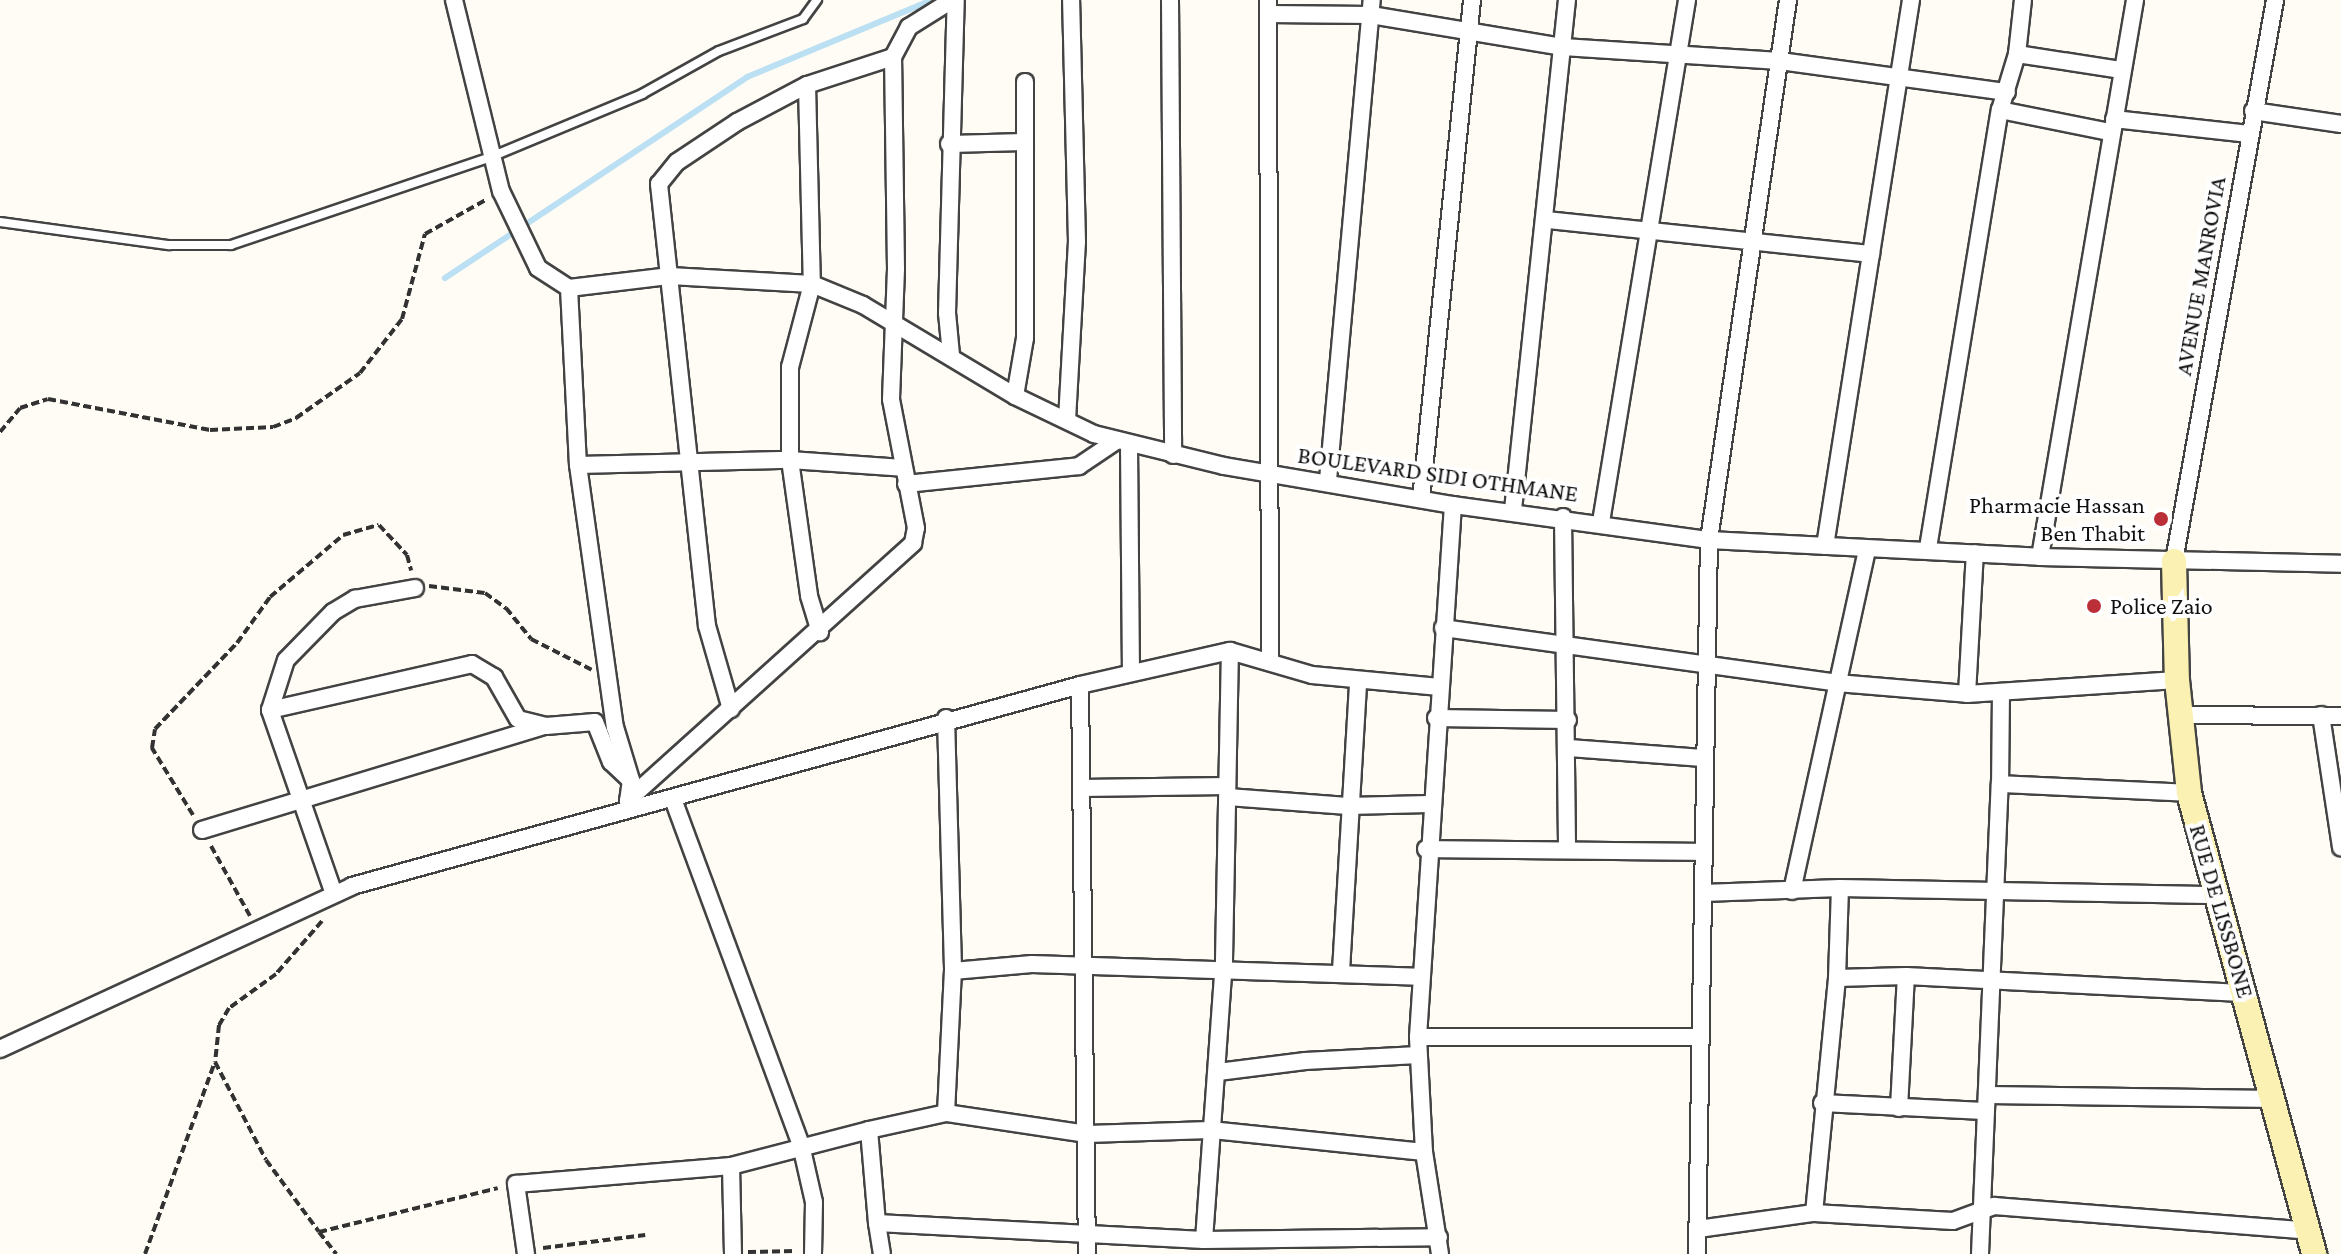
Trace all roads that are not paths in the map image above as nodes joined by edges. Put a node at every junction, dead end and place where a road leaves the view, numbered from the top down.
1 (454, 0) edge
2 (817, 0) edge
3 (954, 0) edge
4 (1071, 0) edge
5 (1170, 0) edge
6 (1472, 0) edge
7 (1567, 0) edge
8 (1687, 0) edge
9 (1788, 0) edge
10 (1911, 0) edge
11 (2023, 0) edge
12 (2135, 0) edge
13 (2275, 0) edge
14 (1268, 7) edge
15 (1372, 7) edge
16 (1468, 31) junction
17 (1563, 47) junction
18 (1680, 54) junction
19 (2017, 54) junction
20 (893, 57) junction
21 (1780, 61) junction
22 (2122, 70) junction
23 (1898, 75) junction
24 (1025, 82) dead end
25 (807, 85) junction
26 (2007, 92) junction
27 (2000, 110) junction
28 (2253, 111) junction
29 (2341, 124) edge
30 (2111, 126) junction
31 (2249, 134) junction
32 (1025, 142) junction
33 (949, 144) junction
34 (491, 157) junction
35 (1547, 220) junction
36 (0, 222) edge
37 (1650, 229) junction
38 (1754, 238) junction
39 (1871, 254) junction
40 (670, 276) junction
41 (812, 284) junction
42 (569, 288) junction
43 (895, 326) junction
44 (951, 355) junction
45 (1015, 396) junction
46 (1067, 420) junction
47 (1122, 443) junction
48 (1173, 455) junction
49 (790, 460) junction
50 (692, 461) junction
51 (578, 465) junction
52 (1269, 475) junction
53 (905, 476) junction
54 (1328, 480) junction
55 (1421, 499) junction
56 (1453, 505) junction
57 (1513, 510) junction
58 (1563, 517) junction
59 (1601, 522) junction
60 (1709, 540) junction
61 (1825, 546) junction
62 (1928, 548) junction
63 (1867, 549) junction
64 (1975, 553) junction
65 (2040, 557) junction
66 (2340, 559) edge
67 (2174, 561) junction
68 (415, 588) road end
69 (1443, 628) junction
70 (820, 632) junction
71 (1563, 645) junction
72 (1230, 651) junction
73 (1270, 662) junction
74 (1703, 665) junction
75 (1131, 672) junction
76 (2177, 680) junction
77 (1358, 681) junction
78 (1837, 683) junction
79 (1080, 685) junction
80 (1439, 687) junction
81 (2001, 693) junction
82 (1967, 694) junction
83 (731, 709) junction
84 (270, 710) junction
85 (2181, 715) junction
86 (2321, 715) junction
87 (2341, 716) edge
88 (946, 718) junction
89 (1436, 718) junction
90 (1568, 720) junction
91 (546, 726) junction
92 (1569, 748) junction
93 (1703, 758) junction
94 (631, 780) junction
95 (2000, 784) junction
96 (1081, 788) junction
97 (1228, 791) junction
98 (2189, 793) junction
99 (297, 799) junction
100 (673, 799) junction
101 (1429, 804) junction
102 (629, 806) junction
103 (1348, 806) junction
104 (202, 830) road end
105 (2341, 848) edge
106 (1426, 849) junction
107 (1567, 849) junction
108 (1703, 852) junction
109 (1840, 888) junction
110 (1996, 890) junction
111 (1792, 891) junction
112 (1703, 893) junction
113 (334, 894) junction
114 (2213, 895) junction
115 (1082, 966) junction
116 (1223, 968) junction
117 (953, 971) junction
118 (1341, 971) junction
119 (1906, 976) junction
120 (1419, 977) junction
121 (1837, 978) junction
122 (1992, 980) junction
123 (2247, 993) junction
124 (1418, 1037) junction
125 (1701, 1037) junction
126 (0, 1049) edge
127 (1418, 1055) junction
128 (1218, 1072) junction
129 (2275, 1099) junction
130 (1822, 1103) junction
131 (1986, 1103) junction
132 (1899, 1108) junction
133 (946, 1113) junction
134 (869, 1130) junction
135 (1210, 1130) junction
136 (1087, 1134) junction
137 (801, 1145) junction
138 (1424, 1152) junction
139 (731, 1166) junction
140 (1814, 1213) junction
141 (1982, 1213) junction
142 (877, 1223) junction
143 (1698, 1229) junction
144 (1087, 1236) junction
145 (1204, 1240) junction
146 (2312, 1243) edge
147 (1440, 1245) edge
148 (525, 1252) edge
149 (733, 1253) edge
150 (813, 1253) edge
151 (882, 1254) edge
152 (1087, 1254) edge
153 (1697, 1254) edge
154 (1980, 1254) edge

1 - 34 street
2 - 34 lane
3 - 20 street
3 - 33 street
4 - 46 street
5 - 48 street
6 - 16 street
7 - 17 street
8 - 18 street
9 - 21 street
10 - 23 street
11 - 19 street
12 - 22 street
13 - 28 street, AVENUE MANROVIA
14 - 15 street
14 - 52 street
15 - 16 street
15 - 54 street
16 - 17 street
16 - 55 street
17 - 18 street
17 - 35 street
18 - 21 street
18 - 37 street
19 - 22 street
19 - 26 street
20 - 25 street
20 - 43 street
21 - 23 street
21 - 38 street
22 - 30 street
23 - 26 street
23 - 39 street
24 - 32 street
25 - 40 street
25 - 41 street
26 - 27 street
27 - 30 street
27 - 62 street
28 - 29 street
28 - 31 street, AVENUE MANROVIA
30 - 31 street
30 - 65 street
31 - 67 street, AVENUE MANROVIA
32 - 33 street
32 - 45 street
33 - 44 street
34 - 36 lane
34 - 42 street
35 - 37 street
35 - 57 street
37 - 38 street
37 - 59 street
38 - 39 street
38 - 60 street
39 - 61 street
40 - 41 street, BOULEVARD SIDI OTHMANE
40 - 42 street, BOULEVARD SIDI OTHMANE
40 - 50 street
41 - 43 street, BOULEVARD SIDI OTHMANE
41 - 49 street
42 - 51 street
43 - 44 street, BOULEVARD SIDI OTHMANE
43 - 53 street
44 - 45 street, BOULEVARD SIDI OTHMANE
45 - 46 street, BOULEVARD SIDI OTHMANE
46 - 47 street, BOULEVARD SIDI OTHMANE
47 - 48 street, BOULEVARD SIDI OTHMANE
47 - 53 street
47 - 75 street
48 - 52 street, BOULEVARD SIDI OTHMANE
49 - 50 street
49 - 53 street
49 - 70 street
50 - 51 street
50 - 83 street
51 - 94 street
52 - 54 street, BOULEVARD SIDI OTHMANE
52 - 73 street
53 - 70 street
54 - 55 street, BOULEVARD SIDI OTHMANE
55 - 56 street, BOULEVARD SIDI OTHMANE
56 - 57 street, BOULEVARD SIDI OTHMANE
56 - 69 street
57 - 58 street, BOULEVARD SIDI OTHMANE
58 - 59 street, BOULEVARD SIDI OTHMANE
58 - 71 street
59 - 60 street, BOULEVARD SIDI OTHMANE
60 - 61 street, BOULEVARD SIDI OTHMANE
60 - 74 street
61 - 63 street, BOULEVARD SIDI OTHMANE
62 - 63 street, BOULEVARD SIDI OTHMANE
62 - 64 street, BOULEVARD SIDI OTHMANE
63 - 78 street
64 - 65 street, BOULEVARD SIDI OTHMANE
64 - 82 street
65 - 67 street, BOULEVARD SIDI OTHMANE
66 - 67 street, BOULEVARD SIDI OTHMANE
67 - 76 street, RUE DE LISSBONE
68 - 84 street
69 - 71 street
69 - 80 street
70 - 83 street
71 - 74 street
71 - 90 street
72 - 73 street
72 - 75 street
72 - 97 street
73 - 77 street
74 - 78 street
74 - 93 street
75 - 79 street
76 - 81 street
76 - 85 street, RUE DE LISSBONE
77 - 80 street
77 - 103 street
78 - 82 street
78 - 111 street
79 - 88 street
79 - 96 street
80 - 89 street
81 - 82 street
81 - 95 street
83 - 102 street
84 - 91 street
84 - 99 street
85 - 86 street
85 - 98 street, RUE DE LISSBONE
86 - 87 street
86 - 105 street
88 - 100 street
88 - 117 street
89 - 90 street
89 - 101 street
90 - 92 street
91 - 94 street
91 - 99 street
92 - 93 street
92 - 107 street
93 - 108 street
94 - 102 street
95 - 98 street
95 - 110 street
96 - 97 street
96 - 115 street
97 - 103 street
97 - 116 street
98 - 114 street, RUE DE LISSBONE
99 - 104 street
99 - 113 street
100 - 102 street
100 - 137 street
101 - 103 street
101 - 106 street
102 - 113 street
103 - 118 street
106 - 107 street
106 - 120 street
107 - 108 street
108 - 112 street
109 - 110 street
109 - 111 street
109 - 121 street
110 - 114 street
110 - 122 street
111 - 112 street
112 - 125 street
113 - 126 street
114 - 123 street, RUE DE LISSBONE
115 - 116 street
115 - 117 street
115 - 136 street
116 - 118 street
116 - 128 street
117 - 133 street
118 - 120 street
119 - 121 street
119 - 122 street
119 - 132 street
120 - 124 street
121 - 130 street
122 - 123 street
122 - 131 street
123 - 129 street, RUE DE LISSBONE
124 - 125 street
124 - 127 street
125 - 143 street
127 - 128 street
127 - 138 street
128 - 135 street
129 - 131 street
129 - 146 street, RUE DE LISSBONE
130 - 132 street
130 - 140 street
131 - 132 street
131 - 141 street
133 - 134 street
133 - 136 street
134 - 137 street
134 - 142 street
135 - 136 street
135 - 138 street
135 - 145 street
136 - 144 street
137 - 139 street
137 - 150 street
138 - 147 street
139 - 148 street
139 - 149 street
140 - 141 street
140 - 143 street
141 - 146 street
141 - 154 street
142 - 144 street
142 - 151 street
143 - 153 street
144 - 145 street
144 - 152 street
145 - 147 street

